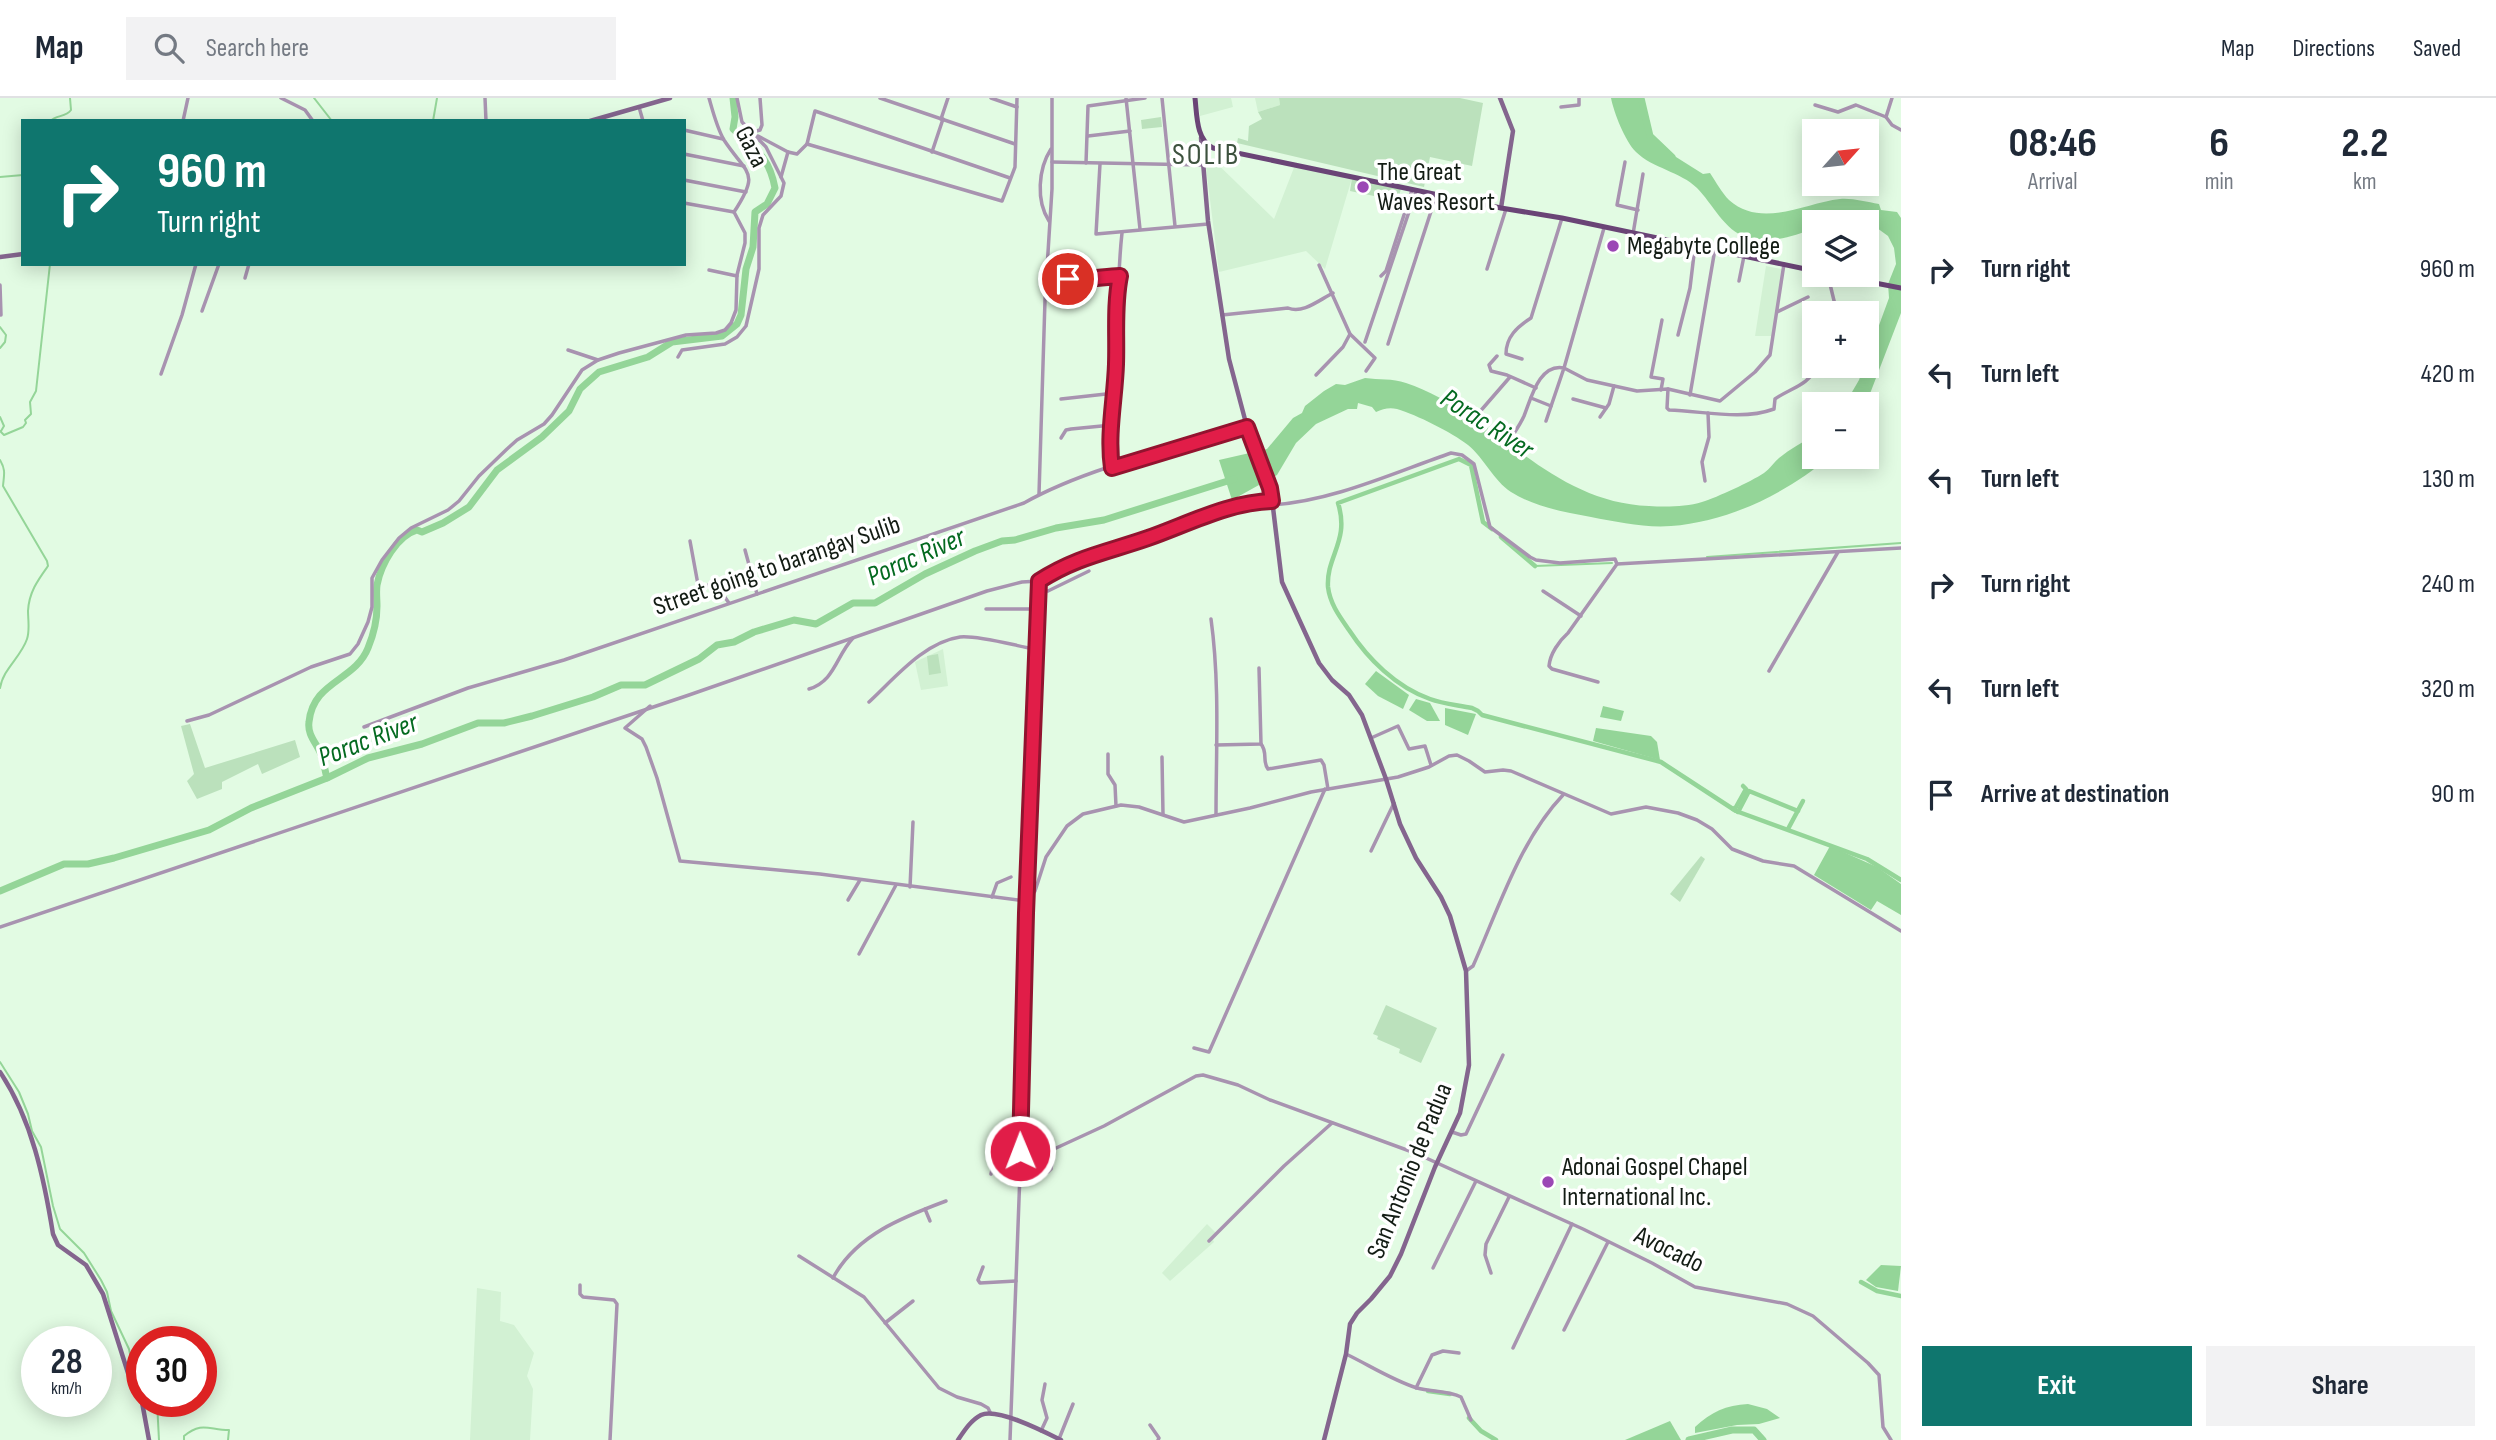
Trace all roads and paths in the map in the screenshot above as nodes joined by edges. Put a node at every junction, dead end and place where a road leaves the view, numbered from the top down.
1 (188, 98) edge
2 (281, 98) edge
3 (485, 98) edge
4 (670, 98) edge
5 (709, 98) edge
6 (737, 98) edge
7 (760, 98) edge
8 (880, 98) edge
9 (948, 98) edge
10 (991, 98) edge
11 (1017, 98) edge
12 (1052, 98) edge
13 (1145, 98) edge
14 (1162, 98) edge
15 (1195, 98) edge
16 (1500, 98) edge
17 (1579, 98) edge
18 (1892, 98) edge
19 (1126, 99) edge
20 (657, 100) edge
21 (1815, 105) dead end
22 (639, 107) junction
23 (1017, 107) junction
24 (1561, 107) dead end
25 (1886, 117) junction
26 (183, 119) edge
27 (312, 119) edge
28 (486, 119) edge
29 (597, 119) edge
30 (642, 119) edge
31 (942, 119) junction
32 (686, 130) edge
33 (1901, 130) edge
34 (1130, 131) junction
35 (755, 134) junction
36 (1088, 136) junction
37 (1201, 138) junction
38 (723, 139) junction
39 (807, 144) junction
40 (1015, 144) junction
41 (1052, 147) junction
42 (788, 152) junction
43 (932, 152) junction
44 (686, 155) edge
45 (1052, 162) junction
46 (1625, 162) dead end
47 (1086, 163) junction
48 (1100, 164) junction
49 (1134, 164) junction
50 (1170, 164) junction
51 (1202, 165) junction
52 (745, 166) junction
53 (1643, 174) dead end
54 (780, 177) junction
55 (1010, 178) junction
56 (686, 180) edge
57 (1415, 189) junction
58 (746, 192) junction
59 (1437, 194) junction
60 (686, 203) edge
61 (1503, 209) junction
62 (1637, 210) junction
63 (734, 212) junction
64 (1562, 218) junction
65 (1049, 221) junction
66 (1208, 224) junction
67 (1175, 226) junction
68 (1604, 228) junction
69 (1140, 229) junction
70 (1122, 233) junction
71 (1633, 234) junction
72 (1695, 246) junction
73 (1715, 249) junction
74 (21, 254) edge
75 (1744, 256) junction
76 (0, 257) edge
77 (1784, 264) junction
78 (1319, 265) dead end
79 (195, 266) edge
80 (218, 266) edge
81 (248, 266) edge
82 (1802, 268) edge
83 (1487, 269) dead end
84 (709, 270) dead end
85 (737, 276) junction
86 (1120, 276) junction
87 (1381, 276) dead end
88 (245, 278) dead end
89 (1068, 279) dead end
90 (1739, 281) dead end
91 (1879, 284) edge
92 (0, 285) edge
93 (1901, 289) edge
94 (1333, 293) junction
95 (1808, 297) dead end
96 (202, 312) dead end
97 (1777, 312) junction
98 (1, 315) edge
99 (1222, 315) junction
100 (1662, 320) dead end
101 (1350, 334) junction
102 (1678, 335) dead end
103 (1365, 342) dead end
104 (1388, 344) dead end
105 (568, 350) dead end
106 (1497, 356) dead end
107 (678, 357) dead end
108 (1522, 359) dead end
109 (598, 360) junction
110 (1564, 368) junction
111 (1366, 371) dead end
112 (161, 373) dead end
113 (1316, 375) dead end
114 (1510, 377) junction
115 (1810, 378) edge
116 (1614, 386) junction
117 (1536, 388) junction
118 (1668, 389) junction
119 (1661, 391) junction
120 (1115, 393) junction
121 (1690, 395) junction
122 (1531, 398) junction
123 (1061, 399) dead end
124 (1573, 399) dead end
125 (1552, 406) junction
126 (1606, 408) junction
127 (1708, 413) junction
128 (1477, 415) dead end
129 (1600, 417) dead end
130 (1546, 421) dead end
131 (1112, 425) junction
132 (1247, 427) junction
133 (1061, 438) dead end
134 (1509, 441) dead end
135 (1112, 468) junction
136 (1705, 481) dead end
137 (1039, 494) junction
138 (1272, 503) junction
139 (690, 541) dead end
140 (1901, 548) edge
141 (745, 550) dead end
142 (1838, 552) junction
143 (1617, 564) junction
144 (1089, 571) dead end
145 (1039, 581) junction
146 (1039, 591) junction
147 (1543, 591) dead end
148 (757, 594) junction
149 (729, 603) junction
150 (986, 609) dead end
151 (1038, 609) junction
152 (1581, 616) junction
153 (1211, 619) dead end
154 (855, 637) junction
155 (1036, 649) junction
156 (1259, 668) dead end
157 (1769, 671) dead end
158 (1598, 682) dead end
159 (809, 689) dead end
160 (869, 702) dead end
161 (650, 706) junction
162 (187, 721) dead end
163 (364, 727) dead end
164 (1371, 738) junction
165 (1261, 744) junction
166 (1216, 745) junction
167 (1108, 754) dead end
168 (1163, 757) dead end
169 (1431, 765) junction
170 (1386, 779) junction
171 (1326, 789) junction
172 (1563, 795) junction
173 (1394, 803) junction
174 (1116, 806) junction
175 (1163, 815) junction
176 (1216, 815) junction
177 (913, 822) dead end
178 (1371, 851) dead end
179 (1011, 877) dead end
180 (860, 880) junction
181 (896, 885) junction
182 (910, 887) junction
183 (992, 897) junction
184 (848, 900) dead end
185 (1026, 901) junction
186 (0, 927) edge
187 (1901, 931) edge
188 (859, 954) dead end
189 (1466, 971) junction
190 (1195, 1048) dead end
191 (1503, 1055) dead end
192 (0, 1072) edge
193 (1332, 1122) junction
194 (1019, 1129) junction
195 (1452, 1132) junction
196 (1438, 1163) junction
197 (1020, 1173) junction
198 (991, 1174) dead end
199 (1476, 1181) junction
200 (1509, 1197) junction
201 (946, 1201) dead end
202 (925, 1209) junction
203 (930, 1221) dead end
204 (1572, 1224) junction
205 (1209, 1241) dead end
206 (1608, 1242) junction
207 (799, 1255) dead end
208 (983, 1267) dead end
209 (1433, 1268) dead end
210 (1491, 1273) dead end
211 (833, 1278) junction
212 (1016, 1281) junction
213 (580, 1285) dead end
214 (913, 1301) dead end
215 (885, 1323) junction
216 (1564, 1329) dead end
217 (1513, 1348) dead end
218 (1459, 1353) dead end
219 (1346, 1354) junction
220 (126, 1367) edge
221 (1045, 1384) dead end
222 (1416, 1388) junction
223 (1073, 1404) dead end
224 (990, 1412) junction
225 (145, 1417) edge
226 (1010, 1418) junction
227 (1471, 1420) dead end
228 (1150, 1425) dead end
229 (1041, 1431) junction
230 (1060, 1439) edge
231 (1160, 1439) edge
232 (149, 1440) edge
233 (610, 1440) edge
234 (958, 1440) edge
235 (1010, 1440) edge
236 (1324, 1440) edge
237 (1891, 1440) edge

1 - 26 street
2 - 27 street
3 - 28 street
4 - 20 street
5 - 38 street, Gaza
6 - 35 street
7 - 35 street
8 - 31 street
9 - 31 street
10 - 23 street
11 - 23 street
12 - 41 street
13 - 19 street
14 - 50 street
15 - 37 main road
16 - 61 street
17 - 24 street
18 - 25 street
19 - 34 street
19 - 36 street
20 - 22 street
21 - 25 street
22 - 29 street
22 - 30 street
23 - 40 street
25 - 33 street
31 - 40 street
31 - 43 street
32 - 38 street
34 - 36 street
34 - 49 street
35 - 42 street
35 - 54 street
36 - 47 street
37 - 51 street, San Antonio de Padua
37 - 57 main road
38 - 52 street, Gaza
39 - 42 street
39 - 43 street
39 - 55 street
40 - 55 street
41 - 45 street
41 - 65 street
42 - 54 street
43 - 55 street
44 - 52 street
45 - 47 street
45 - 65 street
46 - 62 street
47 - 48 street
48 - 49 street
48 - 70 street
49 - 50 street
49 - 69 street
50 - 51 street
50 - 67 street
51 - 66 street, San Antonio de Padua
52 - 58 street, Gaza
53 - 62 street
54 - 107 street
56 - 58 street
57 - 59 main road
57 - 87 street
57 - 103 street
58 - 63 street, Gaza
59 - 61 main road
59 - 104 street
60 - 63 street
61 - 64 main road
61 - 83 street
62 - 71 street
63 - 85 street
64 - 68 main road
64 - 108 street
65 - 137 street
66 - 67 street
66 - 99 street, San Antonio de Padua
67 - 69 street
68 - 71 main road
68 - 110 street
69 - 70 street
70 - 86 street
71 - 72 main road
72 - 73 main road
72 - 102 street
73 - 75 main road
73 - 121 street
74 - 76 street
75 - 77 main road
75 - 90 street
77 - 82 main road
77 - 97 street
78 - 94 street
79 - 112 street
80 - 96 street
81 - 88 street
84 - 85 street
85 - 109 street
86 - 89 street
86 - 120 street
91 - 93 main road
92 - 98 street
94 - 99 street
94 - 101 street
95 - 97 street
97 - 121 street
99 - 132 street, San Antonio de Padua
100 - 119 street
101 - 111 street
101 - 113 street
105 - 109 street
106 - 114 street
109 - 162 street
110 - 116 street
110 - 117 street
110 - 125 street
114 - 117 street
114 - 128 street
115 - 127 street
116 - 119 street
116 - 126 street
117 - 122 street
118 - 119 street
118 - 121 street
118 - 127 street
120 - 123 street
120 - 131 street
122 - 125 street
122 - 134 street
124 - 126 street
125 - 130 street
126 - 129 street
127 - 136 street
131 - 133 street
131 - 135 street
132 - 135 street, Street going to barangay Sulib
132 - 138 street, San Antonio de Padua
135 - 137 street, Street going to barangay Sulib
137 - 148 street, Street going to barangay Sulib
138 - 143 street
138 - 145 street
138 - 164 street, San Antonio de Padua
139 - 149 street
140 - 142 street
141 - 148 street
142 - 143 street
142 - 157 street
143 - 152 street
144 - 146 street
145 - 146 street
145 - 154 street
146 - 151 street
147 - 152 street
148 - 149 street, Street going to barangay Sulib
149 - 163 street, Street going to barangay Sulib
150 - 151 street
151 - 155 street
152 - 158 street
153 - 166 street
154 - 159 street
154 - 161 street
155 - 160 street
155 - 185 street
156 - 165 street
161 - 180 street
161 - 186 street
164 - 169 street
164 - 170 street, San Antonio de Padua
165 - 166 street
165 - 171 street
166 - 176 street
167 - 174 street
168 - 175 street
169 - 170 street
169 - 172 street
170 - 171 street
170 - 173 street, San Antonio de Padua
171 - 176 street
171 - 190 street
172 - 187 street
172 - 189 street
173 - 178 street
173 - 189 street, San Antonio de Padua
174 - 175 street
174 - 185 street
175 - 176 street
177 - 182 street
179 - 183 street
180 - 181 street
180 - 184 street
181 - 182 street
181 - 188 street
182 - 183 street
183 - 185 street
185 - 194 street
189 - 195 street, San Antonio de Padua
191 - 195 street
192 - 220 street
193 - 196 street, Avocado
193 - 197 street, Avocado
193 - 205 street
194 - 197 street
194 - 198 street
195 - 196 street, San Antonio de Padua
196 - 199 street, Avocado
196 - 219 street, San Antonio de Padua
197 - 212 street
199 - 200 street, Avocado
199 - 209 street
200 - 204 street, Avocado
200 - 210 street
201 - 202 street
202 - 203 street
202 - 211 street
204 - 206 street, Avocado
204 - 217 street
206 - 216 street
206 - 237 street, Avocado
207 - 211 street
208 - 212 street
211 - 215 street
212 - 226 street
213 - 233 street
214 - 215 street
215 - 224 street
218 - 222 street
219 - 222 street
219 - 236 street, San Antonio de Padua
221 - 229 street
222 - 227 street
223 - 230 street
224 - 226 street
224 - 234 street
225 - 232 street
226 - 229 street
226 - 235 street
228 - 231 street
229 - 230 street

